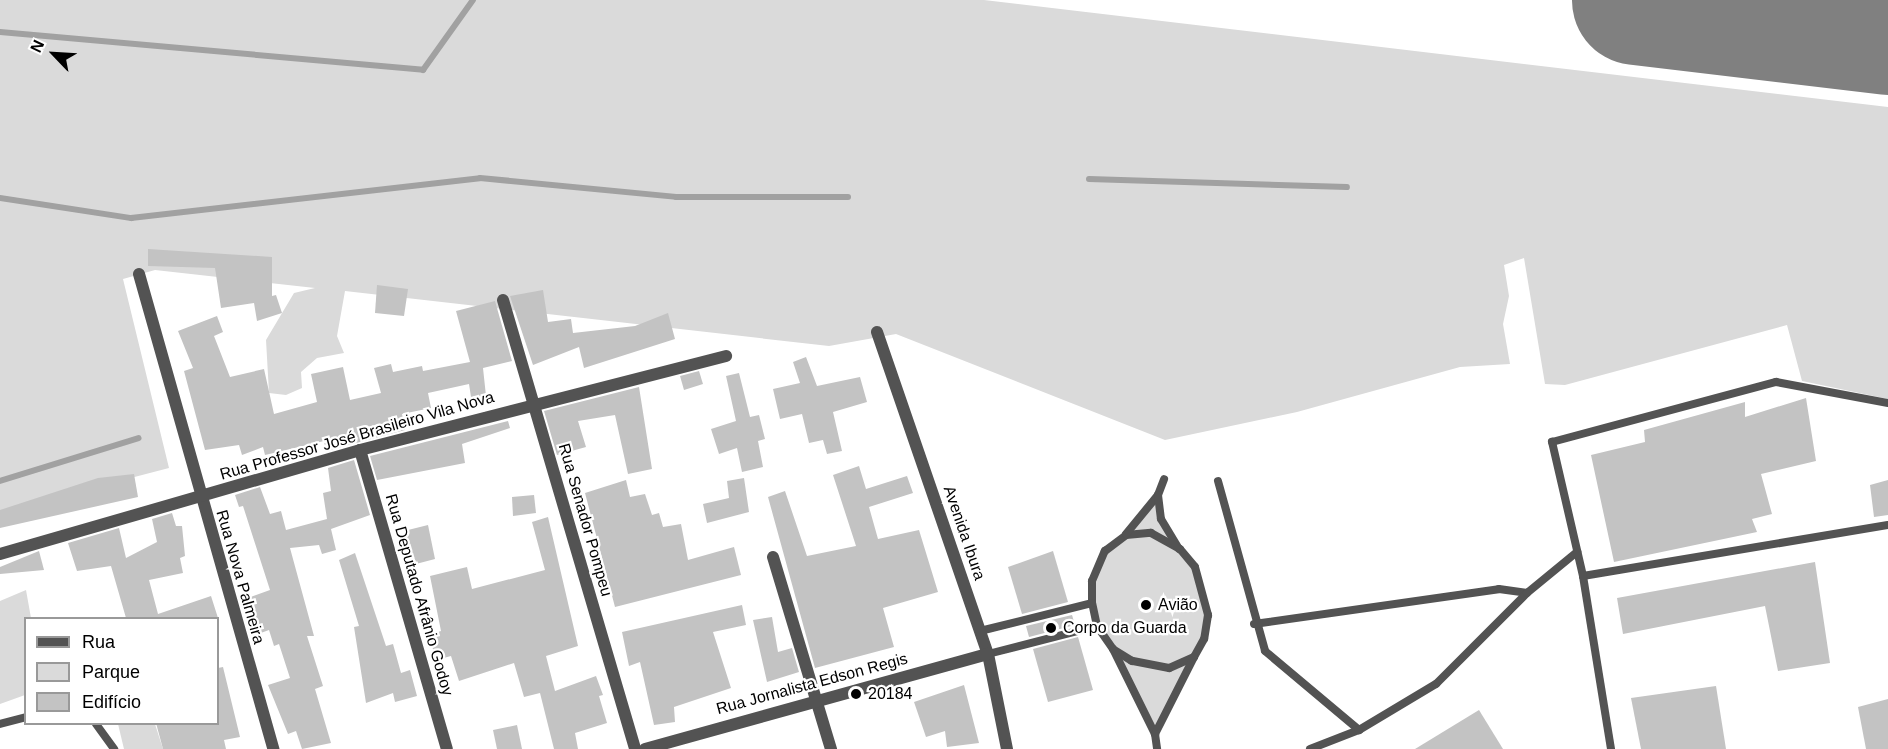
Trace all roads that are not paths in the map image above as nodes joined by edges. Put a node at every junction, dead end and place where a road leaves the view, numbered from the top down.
1 (139, 274) dead end
2 (503, 300) dead end
3 (877, 332) dead end
4 (726, 356) dead end
5 (1888, 403) edge
6 (534, 404) junction
7 (360, 450) junction
8 (1164, 479) dead end
9 (1218, 481) dead end
10 (1158, 495) junction
11 (199, 498) junction
12 (1888, 525) edge
13 (1125, 535) junction
14 (1179, 549) junction
15 (1577, 552) junction
16 (0, 554) edge
17 (772, 557) dead end
18 (1583, 576) junction
19 (1527, 593) junction
20 (1092, 603) junction
21 (1254, 624) junction
22 (1097, 626) junction
23 (980, 631) junction
24 (1113, 649) junction
25 (988, 654) junction
26 (1194, 657) junction
27 (817, 698) junction
28 (24, 718) edge
29 (0, 724) edge
30 (97, 725) edge
31 (1359, 730) junction
32 (1155, 734) junction
33 (114, 749) edge
34 (273, 749) edge
35 (447, 749) edge
36 (635, 749) edge
37 (645, 749) edge
38 (831, 749) edge
39 (1006, 749) edge
40 (1157, 749) edge
41 (1310, 749) edge
42 (1611, 749) edge

1 - 11 street, Rua Nova Palmeira
2 - 6 street, Rua Senador Pompeu
3 - 23 street, Avenida Ibura
4 - 6 street, Rua Professor José Brasileiro Vila Nova
5 - 15 lane
6 - 7 street, Rua Professor José Brasileiro Vila Nova
6 - 36 street, Rua Senador Pompeu
7 - 11 street, Rua Professor José Brasileiro Vila Nova
7 - 35 street, Rua Deputado Afrânio Godoy
8 - 10 lane
9 - 21 lane
10 - 13 lane
10 - 14 lane
11 - 16 street, Rua Professor José Brasileiro Vila Nova
11 - 34 street, Rua Nova Palmeira
12 - 18 lane
13 - 14 lane
13 - 20 lane
14 - 26 lane
15 - 18 lane
15 - 19 lane
17 - 27 street
18 - 42 lane
19 - 21 lane
19 - 31 lane
20 - 22 lane
20 - 23 lane
21 - 31 lane
22 - 24 lane
22 - 25 lane
23 - 25 street, Avenida Ibura
24 - 26 lane
24 - 32 lane
25 - 27 street, Rua Jornalista Edson Regis
25 - 39 street, Avenida Ibura
26 - 32 lane
27 - 37 street, Rua Jornalista Edson Regis
27 - 38 street
28 - 29 lane
30 - 33 lane
31 - 41 lane
32 - 40 lane

